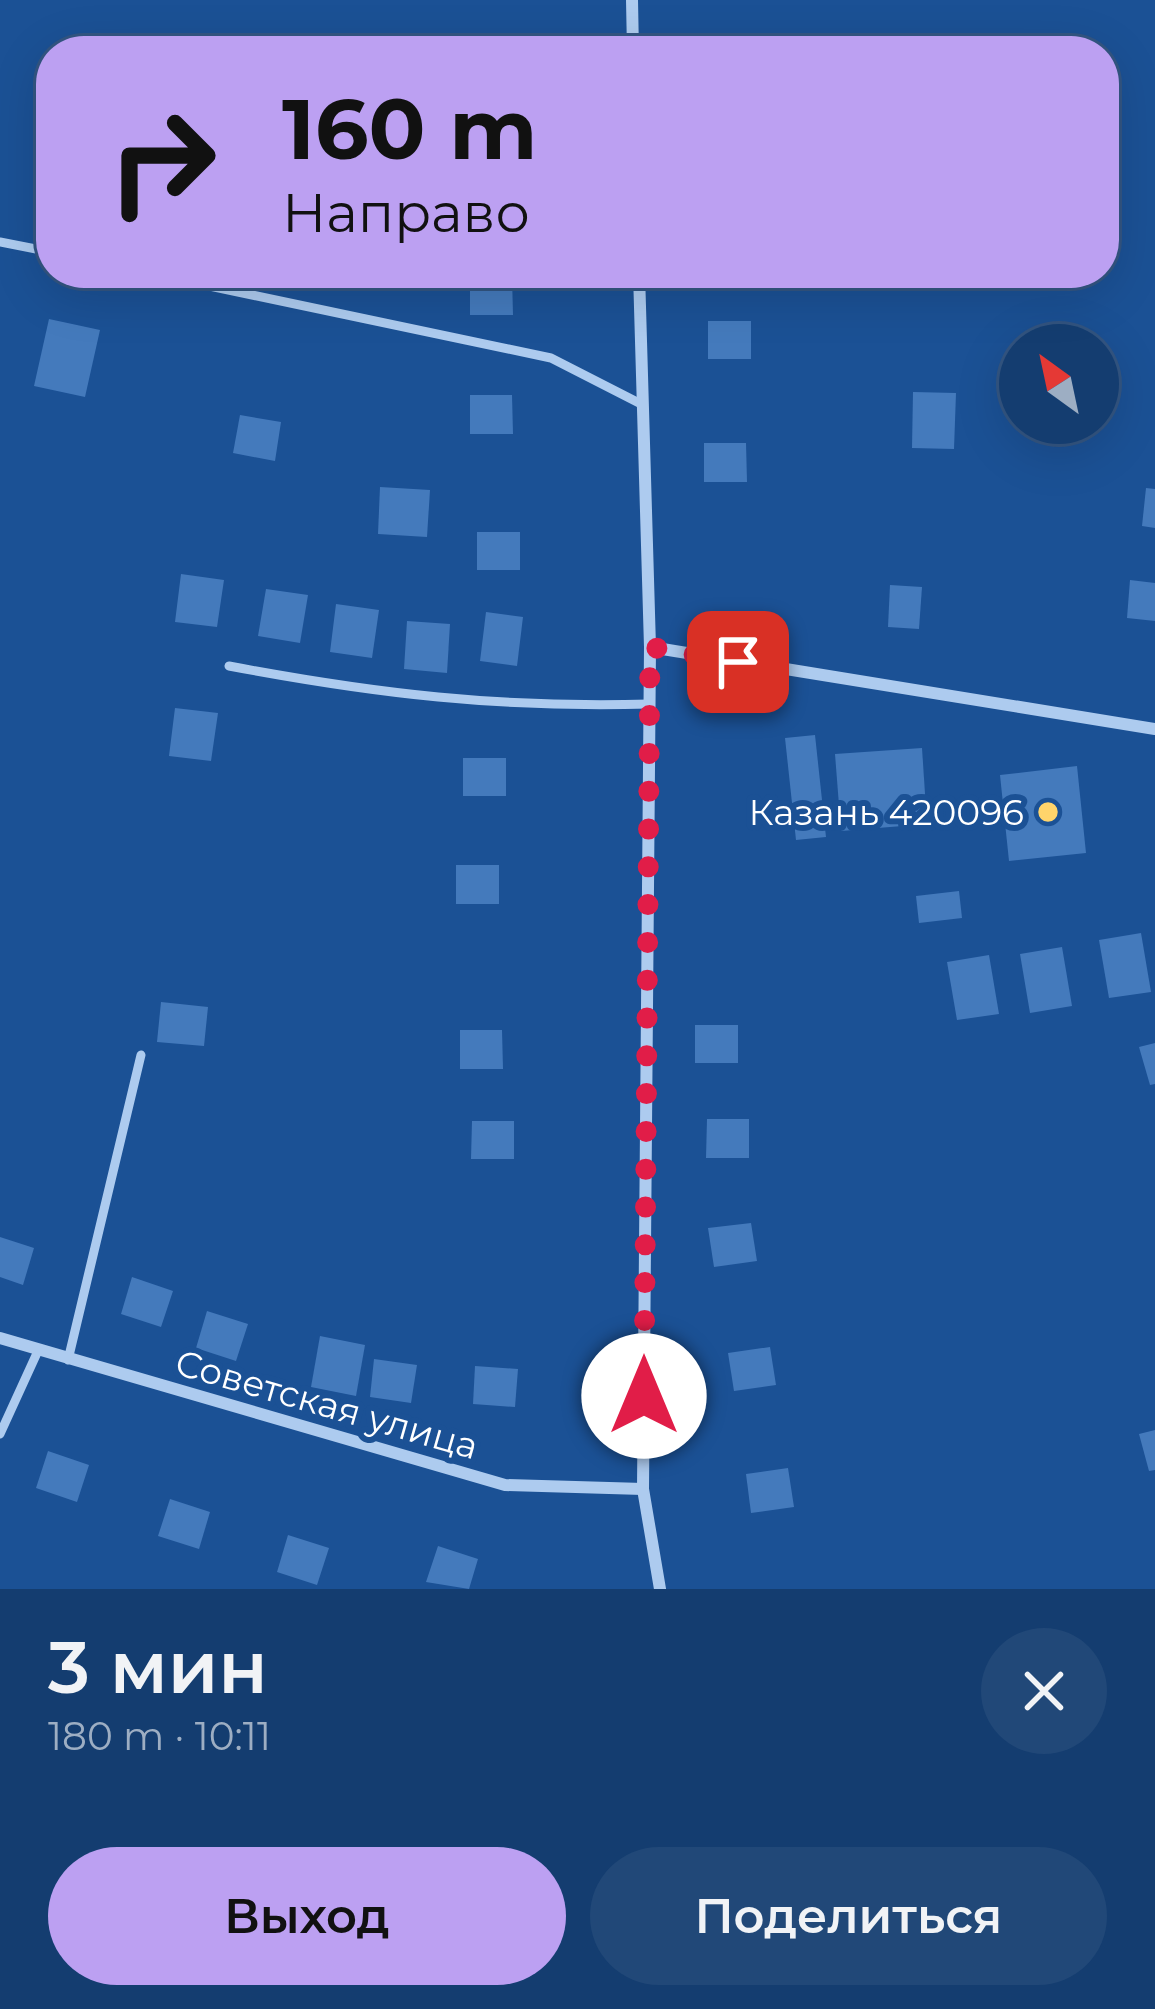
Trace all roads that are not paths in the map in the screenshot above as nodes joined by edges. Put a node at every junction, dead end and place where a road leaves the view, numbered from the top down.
1 (632, 0) edge
2 (633, 36) edge
3 (0, 242) edge
4 (36, 250) edge
5 (219, 288) edge
6 (639, 288) edge
7 (643, 405) junction
8 (650, 647) junction
9 (229, 666) dead end
10 (649, 704) junction
11 (1155, 729) edge
12 (141, 1055) dead end
13 (0, 1338) edge
14 (38, 1353) junction
15 (68, 1362) junction
16 (0, 1434) edge
17 (644, 1489) junction
18 (660, 1589) edge

1 - 2 street
3 - 4 lane
5 - 7 lane
6 - 7 street
7 - 8 street
8 - 10 street
8 - 11 street
9 - 10 lane
10 - 17 street
12 - 15 lane
13 - 14 street, Советская улица
14 - 15 street, Советская улица
14 - 16 lane
15 - 17 street, Советская улица
17 - 18 street

